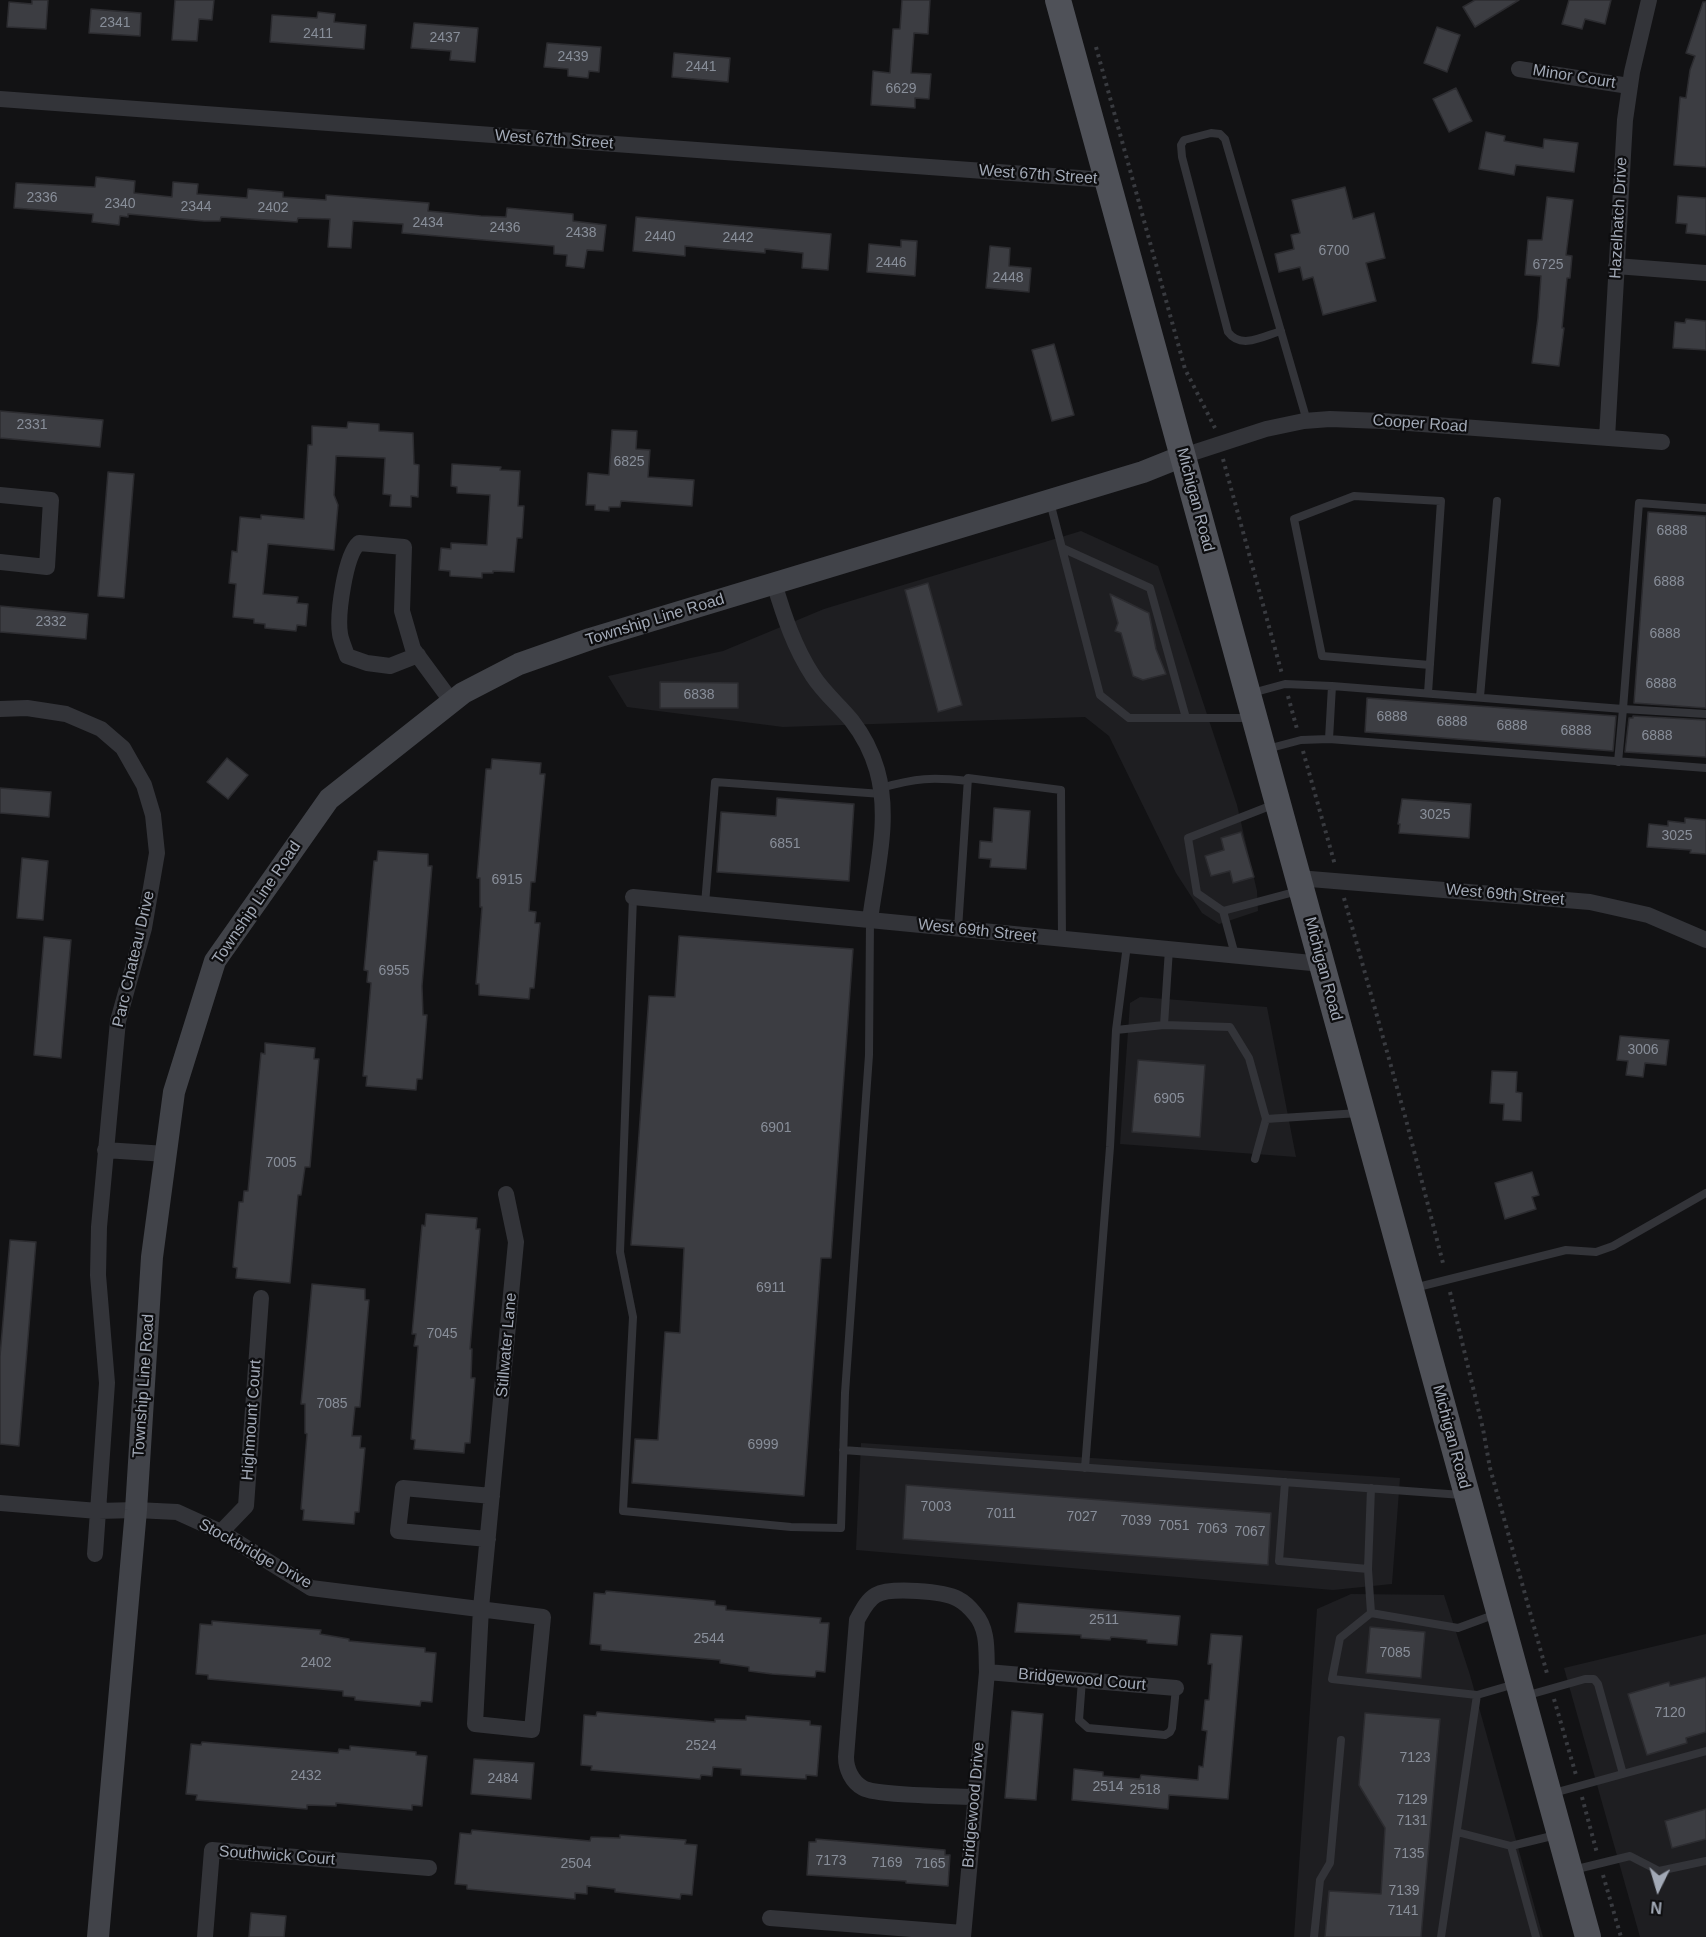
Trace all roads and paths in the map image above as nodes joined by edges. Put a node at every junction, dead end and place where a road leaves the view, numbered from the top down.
1 (1058, 0) edge
2 (1649, 0) edge
3 (1096, 46) dead end
4 (1520, 69) dead end
5 (1629, 86) junction
6 (0, 99) edge
7 (1107, 180) junction
8 (1616, 266) junction
9 (1706, 273) edge
10 (1281, 331) junction
11 (1307, 421) junction
12 (1213, 422) dead end
13 (1607, 438) junction
14 (1662, 442) dead end
15 (1183, 456) junction
16 (1230, 485) dead end
17 (0, 495) edge
18 (1049, 500) junction
19 (1497, 501) dead end
20 (1706, 508) edge
21 (1062, 548) junction
22 (0, 562) edge
23 (774, 584) junction
24 (418, 655) junction
25 (1430, 665) junction
26 (1285, 684) junction
27 (1332, 686) junction
28 (1428, 693) junction
29 (1480, 697) junction
30 (452, 702) junction
31 (1251, 706) junction
32 (0, 709) edge
33 (1623, 709) junction
34 (1706, 714) edge
35 (1186, 718) junction
36 (1329, 739) junction
37 (1300, 740) junction
38 (1263, 750) junction
39 (1618, 762) junction
40 (1706, 768) edge
41 (968, 781) junction
42 (881, 791) junction
43 (1278, 803) junction
44 (1340, 882) junction
45 (1300, 884) junction
46 (633, 897) joint
47 (705, 904) junction
48 (1223, 910) junction
49 (870, 920) junction
50 (958, 929) junction
51 (1062, 939) junction
52 (1706, 940) edge
53 (1128, 945) junction
54 (1170, 950) junction
55 (1235, 956) junction
56 (1322, 964) junction
57 (1164, 1025) junction
58 (1116, 1030) junction
59 (1362, 1112) junction
60 (1266, 1119) junction
61 (105, 1150) junction
62 (166, 1154) junction
63 (1256, 1159) dead end
64 (1706, 1193) edge
65 (506, 1194) dead end
66 (1447, 1280) junction
67 (1410, 1288) junction
68 (261, 1298) dead end
69 (843, 1450) junction
70 (1085, 1468) junction
71 (1285, 1482) junction
72 (1371, 1488) junction
73 (1466, 1495) junction
74 (492, 1496) junction
75 (0, 1503) edge
76 (98, 1510) junction
77 (136, 1510) junction
78 (220, 1532) junction
79 (488, 1539) junction
80 (94, 1554) dead end
81 (1368, 1569) junction
82 (481, 1608) junction
83 (1371, 1613) junction
84 (1498, 1613) junction
85 (987, 1672) junction
86 (1082, 1680) junction
87 (1176, 1688) joint
88 (1551, 1689) junction
89 (1519, 1690) junction
90 (1477, 1695) junction
91 (1341, 1740) dead end
92 (1706, 1751) edge
93 (1572, 1763) dead end
94 (1623, 1774) junction
95 (1549, 1794) junction
96 (975, 1797) junction
97 (1457, 1832) junction
98 (1560, 1834) junction
99 (1511, 1846) junction
100 (1706, 1862) edge
101 (429, 1868) dead end
102 (1570, 1870) junction
103 (770, 1918) dead end
104 (963, 1935) edge
105 (98, 1937) edge
106 (205, 1937) edge
107 (1314, 1937) edge
108 (1441, 1937) edge
109 (1536, 1937) edge
110 (1588, 1937) edge

1 - 7 main road, Michigan Road
2 - 5 street, Hazelhatch Drive
3 - 12 path
4 - 5 street, Minor Court
5 - 8 street, Hazelhatch Drive
6 - 7 street, West 67th Street
7 - 15 main road, Michigan Road
8 - 9 street
8 - 13 street, Hazelhatch Drive
10 - 10 lane
10 - 11 lane
11 - 13 street, Cooper Road
11 - 15 street, Cooper Road
13 - 14 street, Cooper Road
15 - 18 main road, Township Line Road
15 - 31 main road, Michigan Road
16 - 26 path
17 - 22 street
18 - 21 lane
18 - 23 main road, Township Line Road
19 - 29 lane
20 - 33 lane
21 - 35 lane
21 - 35 lane
23 - 30 main road, Township Line Road
23 - 42 street
24 - 24 street
24 - 30 street
25 - 25 lane
25 - 28 lane
26 - 27 lane
26 - 31 lane
26 - 37 path
27 - 28 lane
27 - 36 lane
28 - 29 lane
29 - 33 lane
30 - 62 main road, Township Line Road
31 - 35 lane
31 - 38 main road, Michigan Road
32 - 61 street, Parc Chateau Drive
33 - 34 lane
33 - 39 lane
36 - 37 lane
36 - 39 lane
37 - 38 lane
37 - 44 path
38 - 43 main road, Michigan Road
39 - 40 lane
41 - 42 lane
41 - 50 lane
41 - 51 lane
42 - 47 lane
42 - 49 street
43 - 45 main road, Michigan Road
43 - 48 lane
44 - 45 street, West 69th Street
44 - 52 street, West 69th Street
44 - 66 path
45 - 48 lane
45 - 56 main road, Michigan Road
46 - 47 street, West 69th Street
46 - 69 lane
47 - 49 street, West 69th Street
48 - 55 lane
49 - 50 street, West 69th Street
49 - 69 lane
50 - 51 street, West 69th Street
51 - 53 street, West 69th Street
53 - 54 street, West 69th Street
53 - 58 lane
54 - 55 street, West 69th Street
54 - 57 lane
55 - 56 street, West 69th Street
56 - 59 main road, Michigan Road
57 - 58 lane
57 - 60 lane
58 - 70 lane
59 - 60 lane
59 - 67 main road, Michigan Road
60 - 63 lane
61 - 62 street
61 - 76 street, Parc Chateau Drive
62 - 77 main road, Township Line Road
64 - 66 lane
65 - 74 street, Stillwater Lane
66 - 67 lane
66 - 88 path
67 - 73 main road, Michigan Road
68 - 78 street, Highmount Court
69 - 70 lane
70 - 71 lane
71 - 72 lane
71 - 81 lane
72 - 73 lane
72 - 81 lane
73 - 84 main road, Michigan Road
74 - 79 street, Stillwater Lane
74 - 79 street
75 - 76 street, Stockbridge Drive
76 - 77 street, Stockbridge Drive
76 - 80 street, Parc Chateau Drive
77 - 78 street, Stockbridge Drive
77 - 105 main road, Township Line Road
78 - 82 street, Stockbridge Drive
79 - 82 street, Stillwater Lane
81 - 83 lane
82 - 82 street, Stockbridge Drive
83 - 84 lane
83 - 90 lane
84 - 89 main road, Michigan Road
85 - 86 street, Bridgewood Court
85 - 96 street, Bridgewood Drive
85 - 96 street, Bridgewood Drive
86 - 87 street, Bridgewood Court
86 - 87 lane
88 - 89 lane
88 - 93 path
88 - 94 lane
89 - 90 lane
89 - 95 main road, Michigan Road
90 - 97 lane
91 - 107 lane
92 - 94 lane
94 - 95 lane
95 - 98 main road, Michigan Road
96 - 104 street, Bridgewood Drive
97 - 99 lane
97 - 108 lane
98 - 99 lane
98 - 102 main road, Michigan Road
99 - 109 lane
100 - 102 lane
101 - 106 street, Southwick Court
102 - 110 main road, Michigan Road
103 - 104 street

